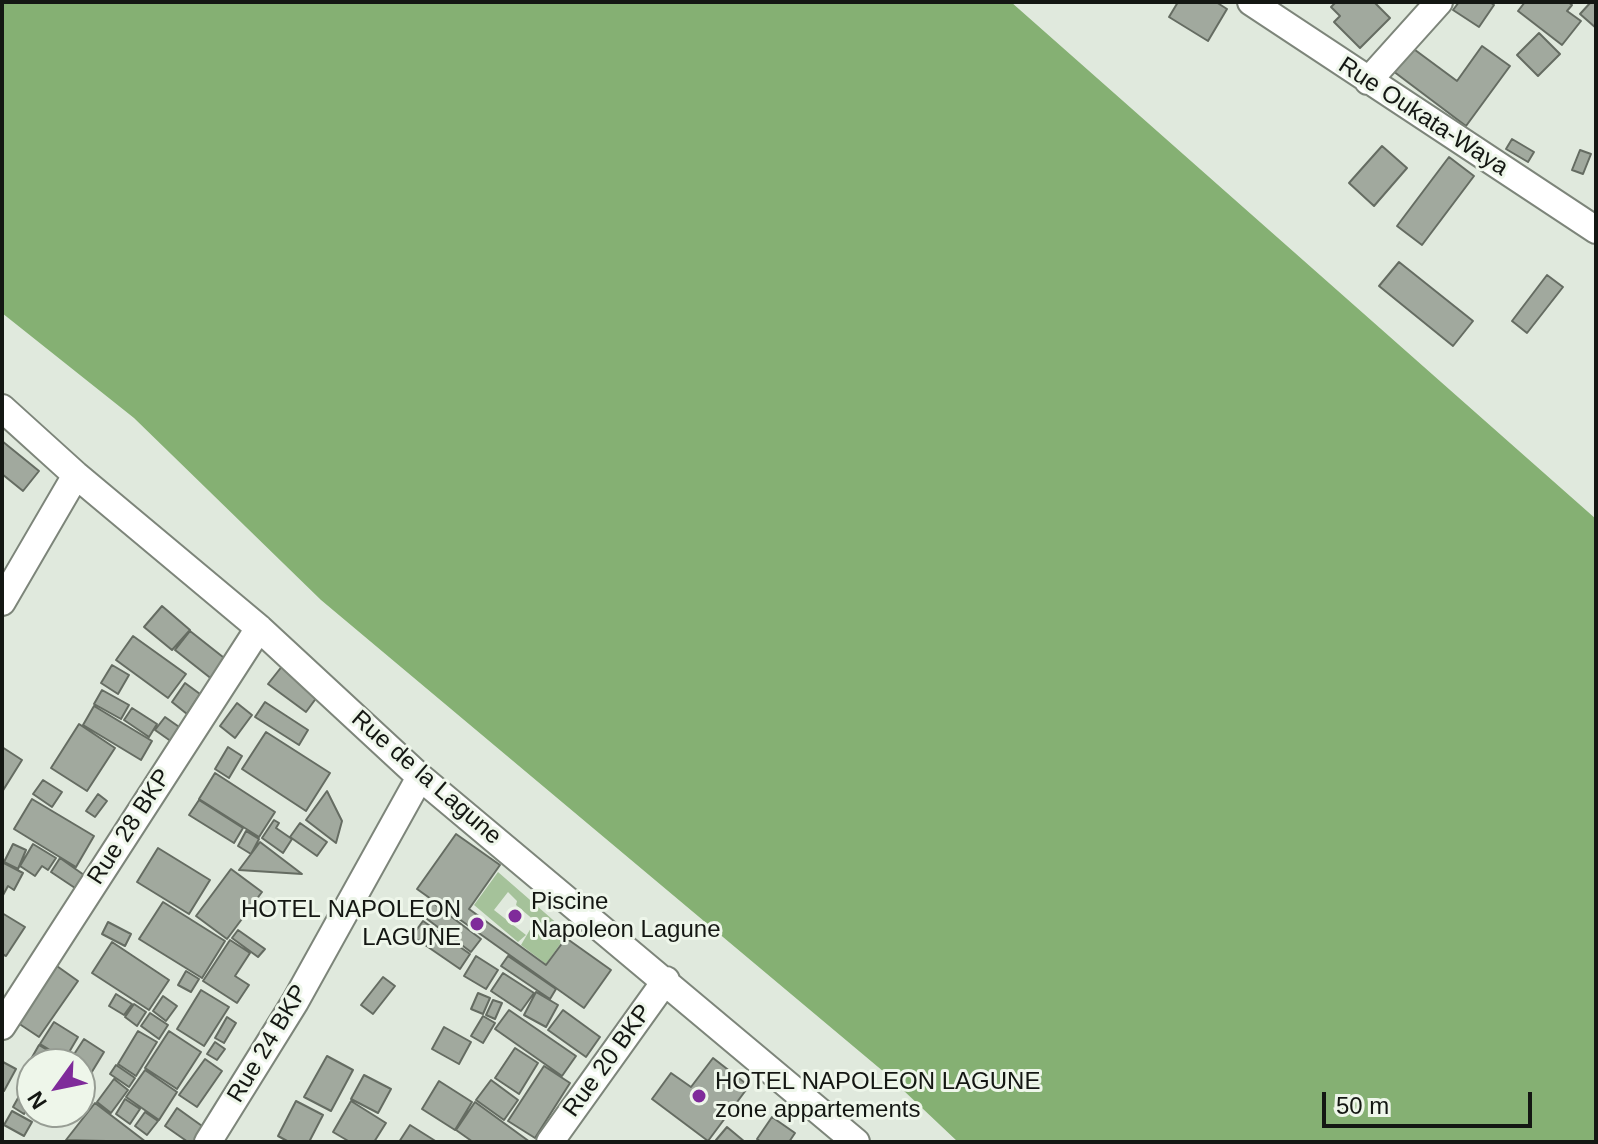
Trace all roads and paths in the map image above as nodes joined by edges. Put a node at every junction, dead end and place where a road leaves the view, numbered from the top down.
1 (1251, 2) edge
2 (1439, 2) edge
3 (1368, 81) junction
4 (1596, 230) edge
5 (2, 408) edge
6 (76, 475) junction
7 (2, 602) edge
8 (259, 628) junction
9 (420, 777) junction
10 (666, 980) junction
11 (2, 1026) edge
12 (208, 1142) edge
13 (550, 1142) edge
14 (856, 1142) edge

1 - 3 street, Rue Oukata-Waya
2 - 3 street
3 - 4 street, Rue Oukata-Waya
5 - 6 street, Rue de la Lagune
6 - 7 street
6 - 8 street, Rue de la Lagune
8 - 9 street, Rue de la Lagune
8 - 11 street, Rue 28 BKP
9 - 10 street, Rue de la Lagune
9 - 12 street, Rue 24 BKP
10 - 13 street, Rue 20 BKP
10 - 14 street, Rue de la Lagune

